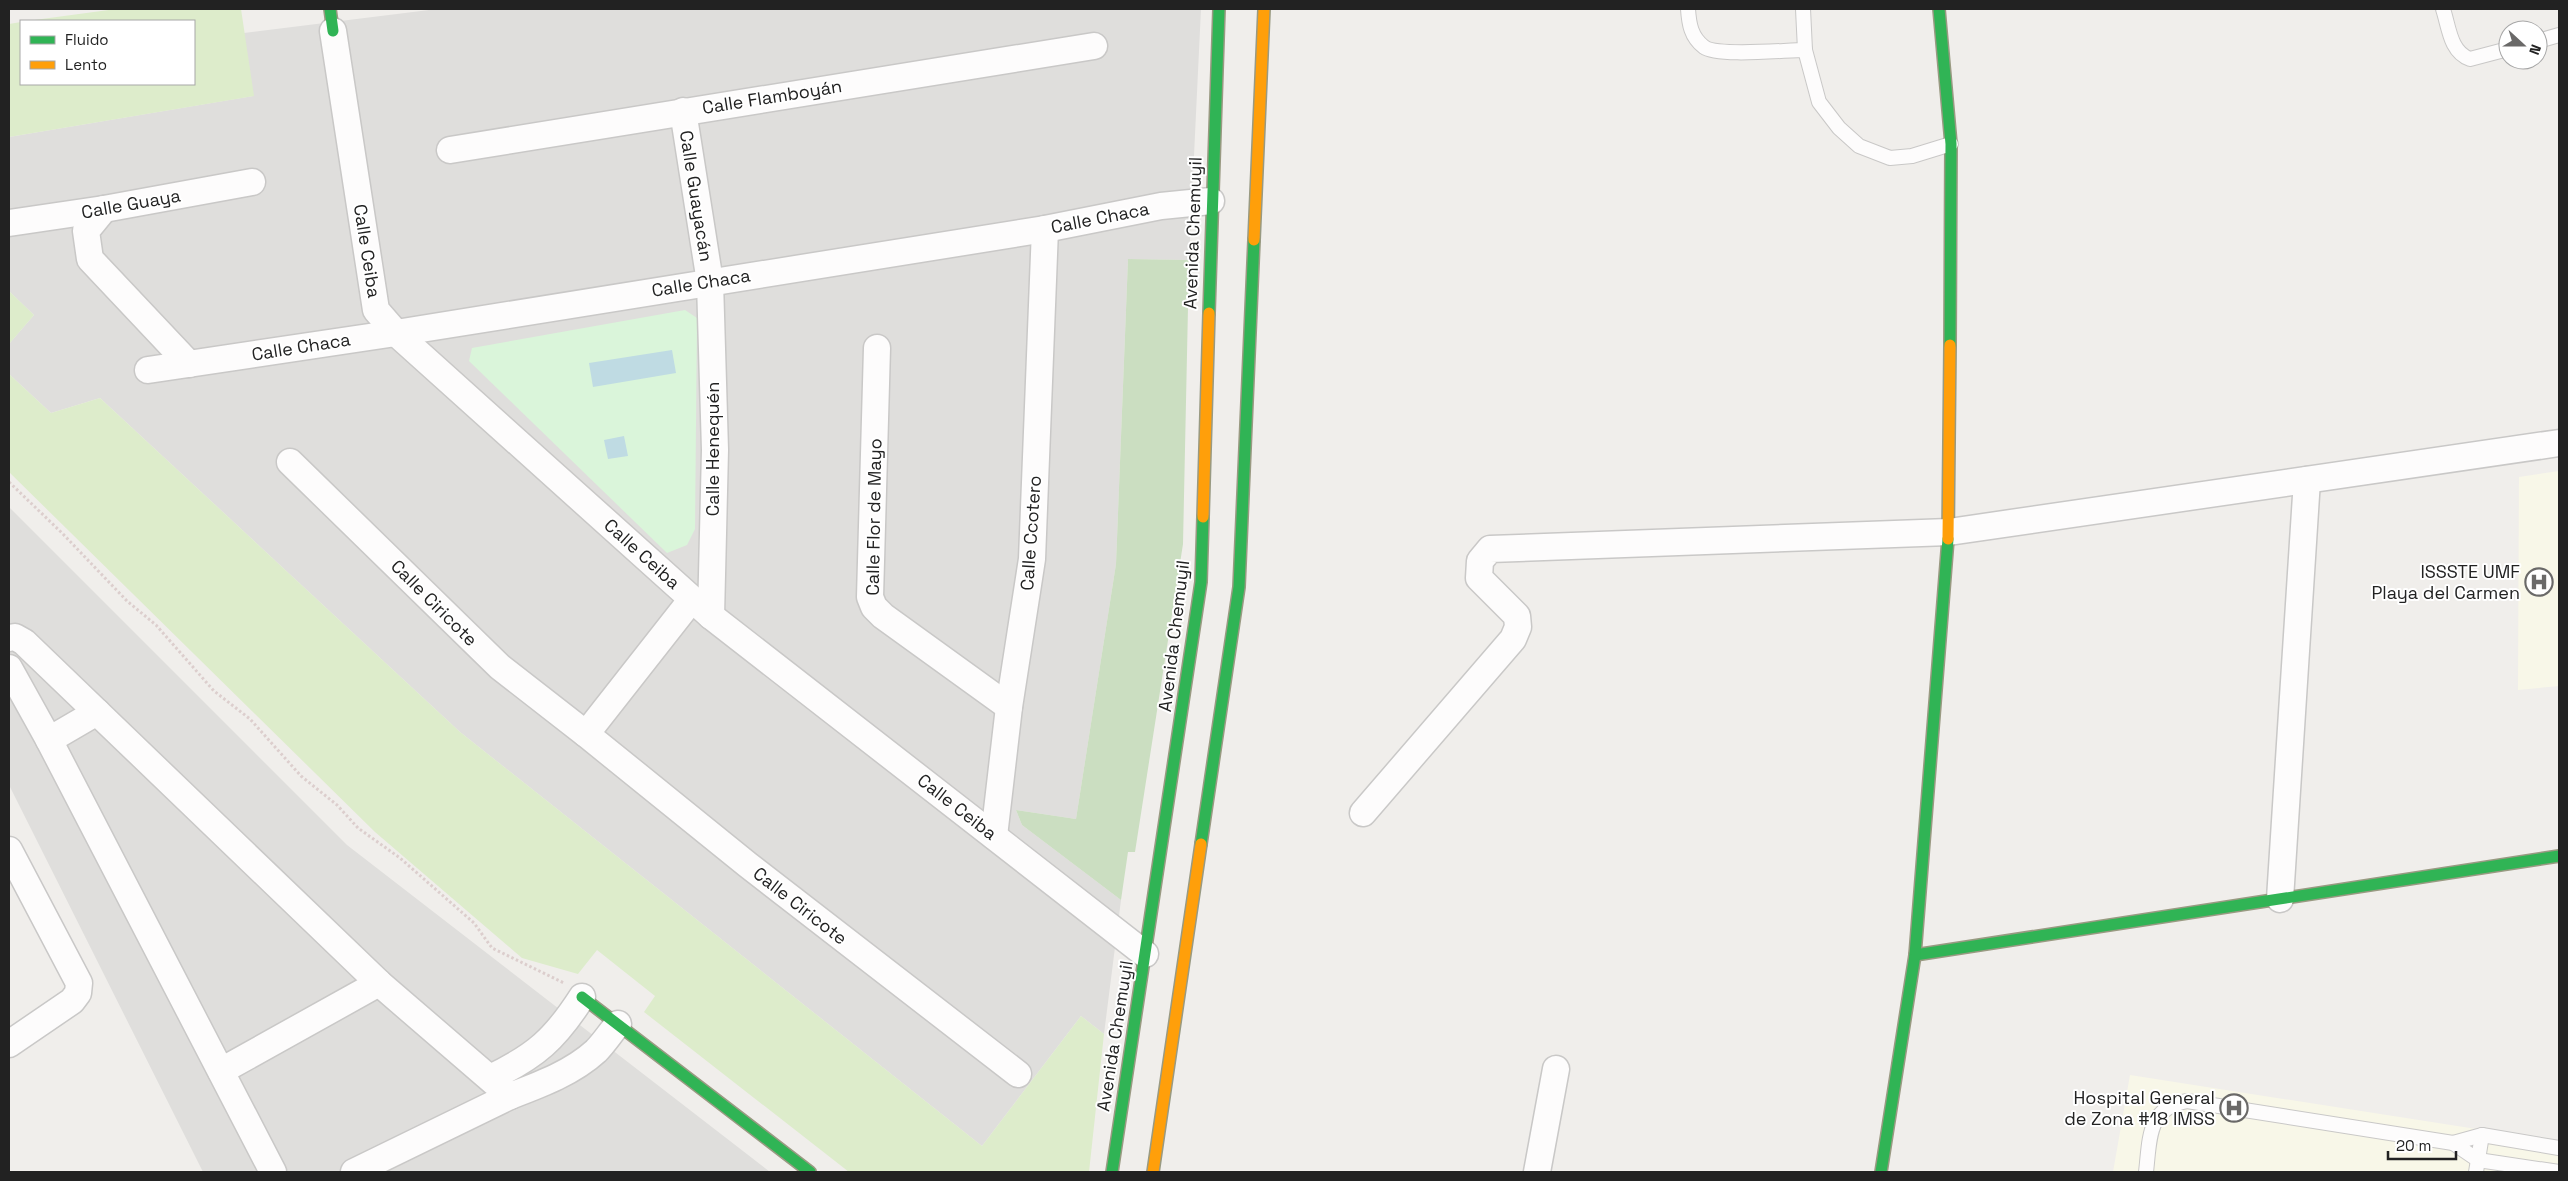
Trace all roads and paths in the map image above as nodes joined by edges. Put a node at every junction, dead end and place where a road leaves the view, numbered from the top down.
1 (1219, 9) edge
2 (1264, 9) edge
3 (1688, 9) edge
4 (1802, 9) edge
5 (1939, 9) edge
6 (2443, 9) edge
7 (331, 20) edge
8 (1094, 46) dead end
9 (1805, 50) junction
10 (2498, 52) edge
11 (683, 111) junction
12 (1951, 144) junction
13 (450, 150) dead end
14 (252, 182) dead end
15 (1212, 201) junction
16 (104, 209) junction
17 (9, 223) edge
18 (1046, 229) junction
19 (710, 282) junction
20 (396, 333) junction
21 (877, 348) dead end
22 (189, 364) junction
23 (148, 370) dead end
24 (2559, 444) edge
25 (290, 462) dead end
26 (2307, 480) junction
27 (9, 482) edge
28 (1949, 532) junction
29 (701, 608) junction
30 (9, 638) edge
31 (9, 668) edge
32 (1010, 707) junction
33 (97, 712) junction
34 (586, 734) junction
35 (50, 740) junction
36 (1363, 813) dead end
37 (994, 836) junction
38 (9, 850) edge
39 (2559, 856) edge
40 (2280, 899) junction
41 (1145, 954) junction
42 (1915, 955) junction
43 (380, 983) junction
44 (582, 997) junction
45 (618, 1024) junction
46 (9, 1044) edge
47 (1556, 1069) dead end
48 (221, 1072) junction
49 (1018, 1074) dead end
50 (490, 1078) junction
51 (510, 1096) junction
52 (2482, 1135) junction
53 (2453, 1143) junction
54 (2559, 1148) edge
55 (2477, 1166) edge
56 (2537, 1171) edge
57 (273, 1172) edge
58 (354, 1172) edge
59 (810, 1172) edge
60 (1112, 1172) edge
61 (1153, 1172) edge
62 (1537, 1172) edge
63 (1881, 1172) edge
64 (2146, 1172) edge
65 (2559, 1172) edge

1 - 15 main road, Avenida Chemuyil
2 - 61 main road
3 - 9 lane
4 - 9 lane
5 - 12 main road
6 - 10 lane
7 - 20 street, Calle Ceiba
8 - 11 street, Calle Flamboyán
9 - 12 lane
11 - 13 street, Calle Flamboyán
11 - 19 street, Calle Guayacán
12 - 28 main road
14 - 16 street, Calle Guaya
15 - 18 street, Calle Chaca
15 - 41 main road, Avenida Chemuyil
16 - 17 street, Calle Guaya
16 - 22 street
18 - 19 street, Calle Chaca
18 - 32 street, Calle Ccotero
19 - 20 street, Calle Chaca
19 - 29 street, Calle Henequén
20 - 22 street, Calle Chaca
20 - 29 street, Calle Ceiba
21 - 32 street, Calle Flor de Mayo
22 - 23 street, Calle Chaca
24 - 26 street
25 - 34 street, Calle Ciricote
26 - 28 street
26 - 40 street
27 - 44 path
28 - 36 street
28 - 42 main road
29 - 34 street
29 - 37 street, Calle Ceiba
30 - 33 street
31 - 35 street
32 - 37 street, Calle Ccotero
33 - 35 street
33 - 43 street
34 - 49 street, Calle Ciricote
35 - 48 street
37 - 41 street, Calle Ceiba
38 - 46 street
39 - 40 main road
40 - 42 main road
41 - 60 main road, Avenida Chemuyil
42 - 63 main road
43 - 48 street
43 - 50 street
44 - 45 main road
44 - 50 street
45 - 51 street
45 - 59 main road
47 - 62 street
48 - 57 street
50 - 51 street
51 - 58 street
52 - 53 lane
52 - 54 lane
52 - 55 lane
53 - 55 lane
53 - 64 lane
55 - 56 lane
56 - 65 lane

